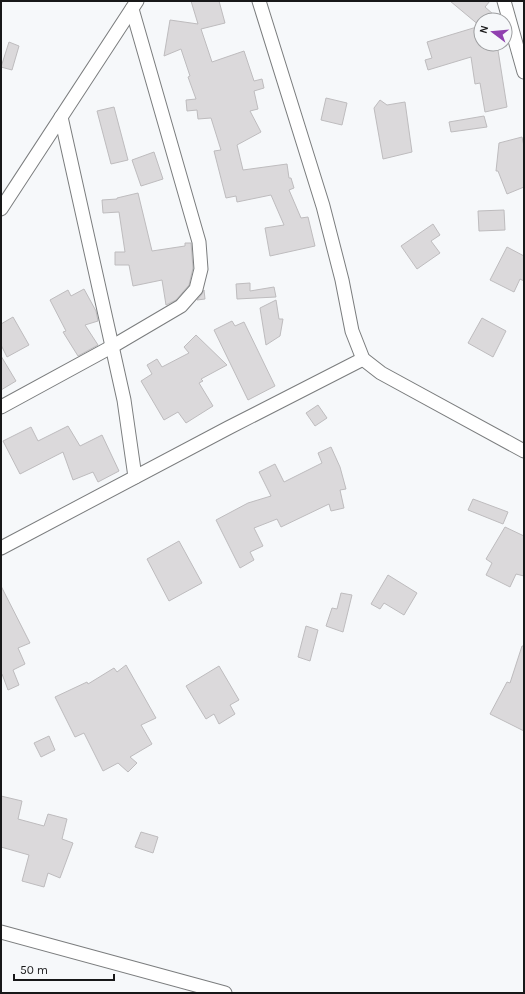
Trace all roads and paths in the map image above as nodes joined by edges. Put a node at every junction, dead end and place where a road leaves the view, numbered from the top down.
1 (259, 1) edge
2 (504, 1) edge
3 (134, 5) edge
4 (524, 72) edge
5 (61, 117) junction
6 (1, 209) edge
7 (113, 346) junction
8 (363, 359) junction
9 (1, 407) edge
10 (524, 450) edge
11 (135, 477) junction
12 (1, 548) edge
13 (1, 932) edge
14 (225, 993) edge

1 - 8 street
2 - 4 street
3 - 5 street
3 - 7 street
5 - 6 street
5 - 7 street
7 - 9 street
7 - 11 street
8 - 10 street
8 - 11 street
11 - 12 street
13 - 14 street

